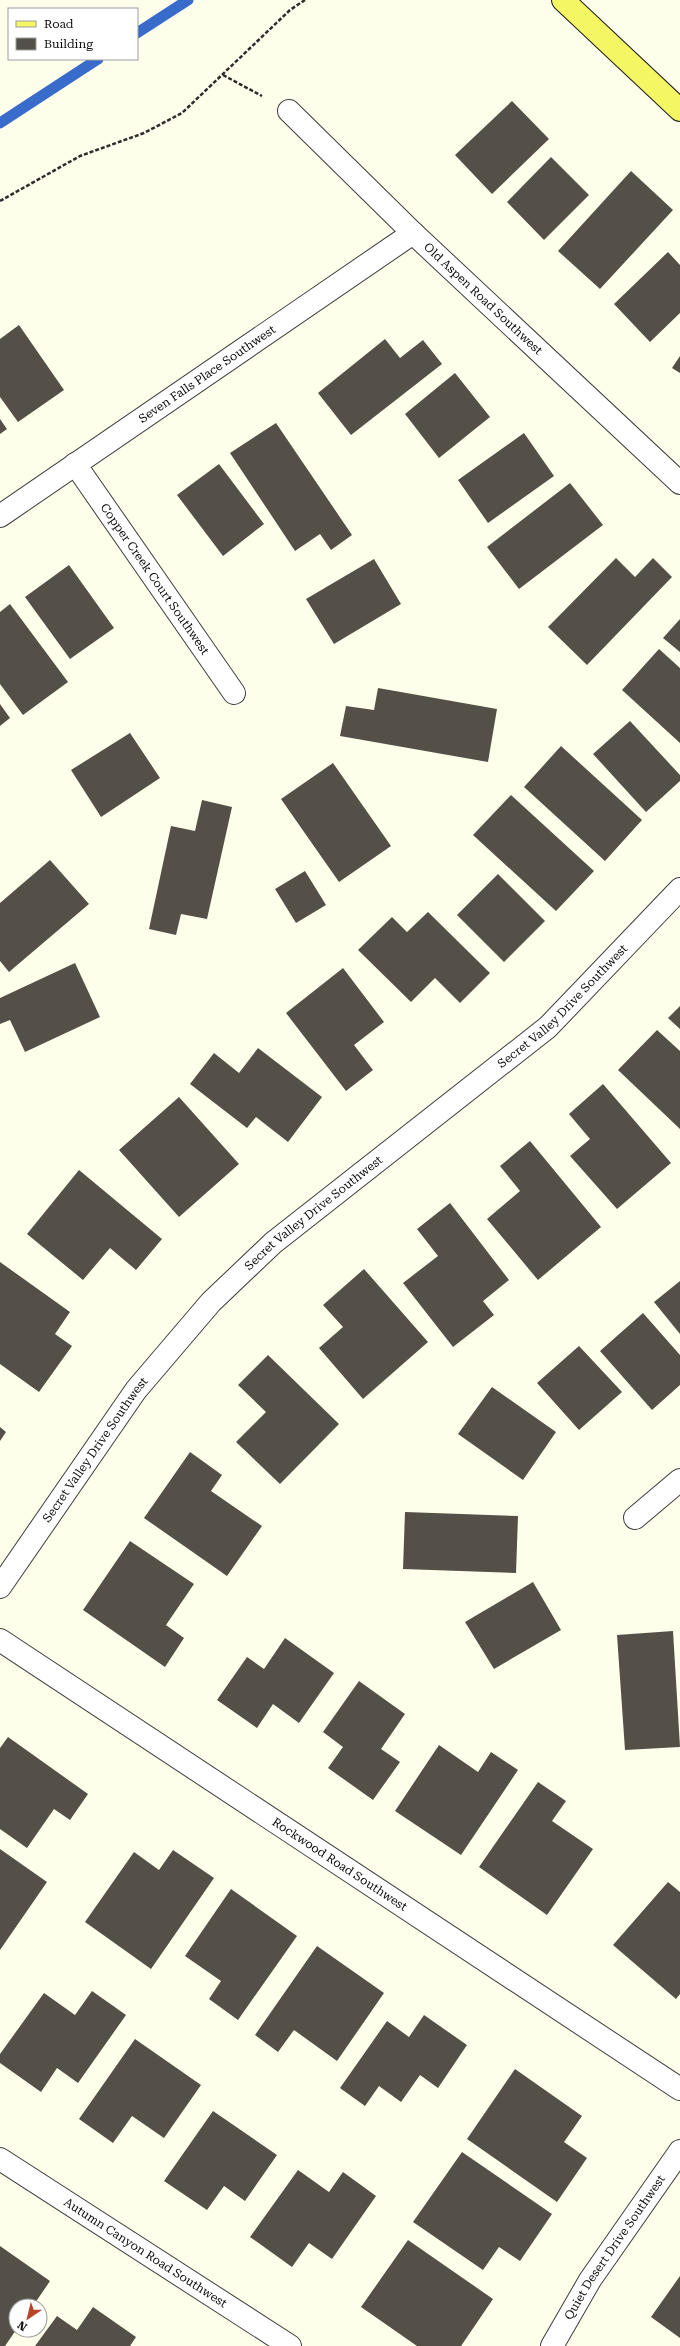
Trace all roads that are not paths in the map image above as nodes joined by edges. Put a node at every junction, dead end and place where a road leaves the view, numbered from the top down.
1 (563, 0) edge
2 (680, 110) edge
3 (289, 111) road end
4 (413, 232) junction
5 (75, 464) junction
6 (680, 483) edge
7 (0, 516) edge
8 (234, 693) dead end
9 (680, 889) edge
10 (680, 1480) edge
11 (635, 1518) dead end
12 (0, 1587) edge
13 (0, 1640) edge
14 (680, 2089) edge
15 (680, 2151) edge
16 (0, 2159) edge
17 (290, 2346) edge
18 (552, 2346) edge

1 - 2 main road
3 - 4 street, Old Aspen Road Southwest
4 - 5 street, Seven Falls Place Southwest
4 - 6 street, Old Aspen Road Southwest
5 - 7 street, Seven Falls Place Southwest
5 - 8 street, Copper Creek Court Southwest
9 - 12 street, Secret Valley Drive Southwest
10 - 11 street
13 - 14 street, Rockwood Road Southwest
15 - 18 street, Quiet Desert Drive Southwest
16 - 17 street, Autumn Canyon Road Southwest

